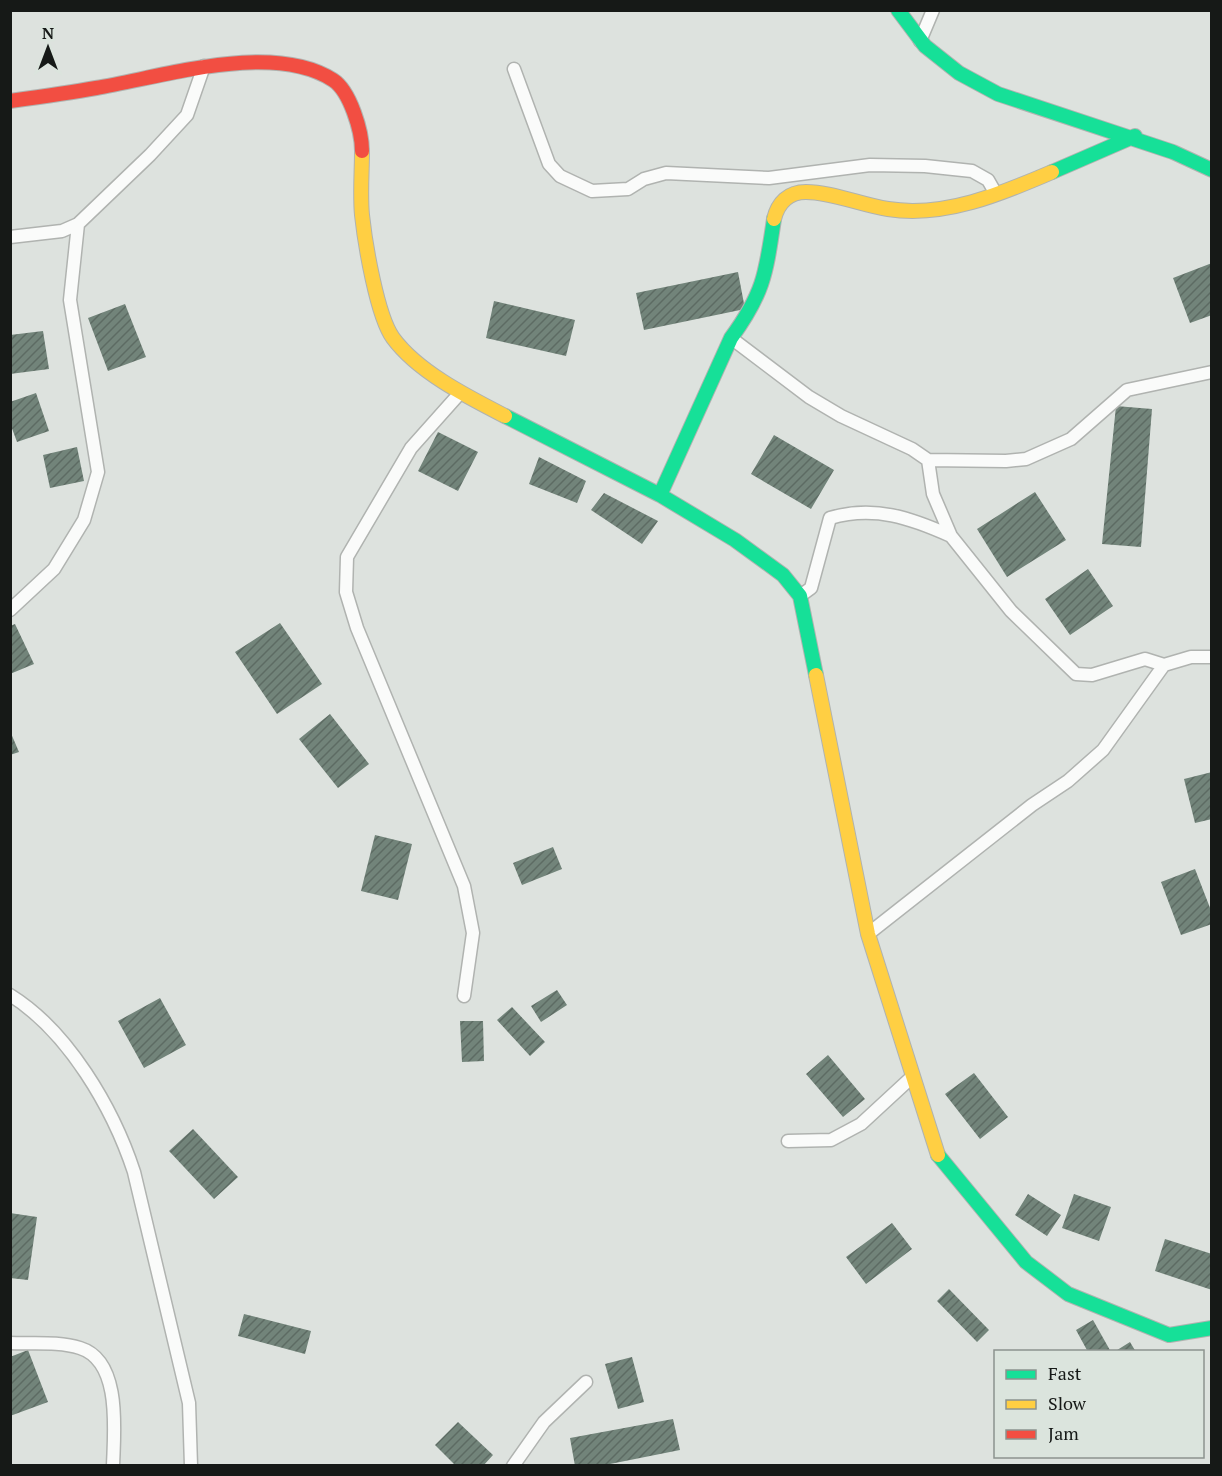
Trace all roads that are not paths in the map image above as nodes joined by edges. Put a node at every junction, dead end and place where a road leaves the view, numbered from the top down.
1 (898, 10) edge
2 (933, 10) edge
3 (920, 41) junction
4 (204, 66) junction
5 (514, 69) dead end
6 (10, 101) edge
7 (1136, 136) junction
8 (1212, 170) edge
9 (996, 194) junction
10 (78, 224) junction
11 (10, 237) edge
12 (730, 338) junction
13 (1212, 372) edge
14 (460, 393) junction
15 (928, 460) junction
16 (660, 495) junction
17 (951, 536) junction
18 (800, 597) junction
19 (10, 610) edge
20 (1212, 657) edge
21 (1164, 665) junction
22 (868, 934) junction
23 (10, 995) edge
24 (464, 996) dead end
25 (913, 1076) junction
26 (788, 1141) dead end
27 (1212, 1328) edge
28 (10, 1343) edge
29 (586, 1382) dead end
30 (113, 1466) edge
31 (191, 1466) edge
32 (513, 1466) edge

1 - 3 street
2 - 3 street
3 - 7 street
4 - 6 street
4 - 10 street
4 - 14 street
5 - 9 street
7 - 8 street
7 - 9 street
9 - 12 street
10 - 11 street
10 - 19 street
12 - 15 street
12 - 16 street
13 - 15 street
14 - 16 street
14 - 24 street
15 - 17 street
16 - 18 street
17 - 18 street
17 - 21 street
18 - 22 street
20 - 21 street
21 - 22 street
22 - 25 street
23 - 31 street
25 - 26 street
25 - 27 street
28 - 30 street
29 - 32 street

